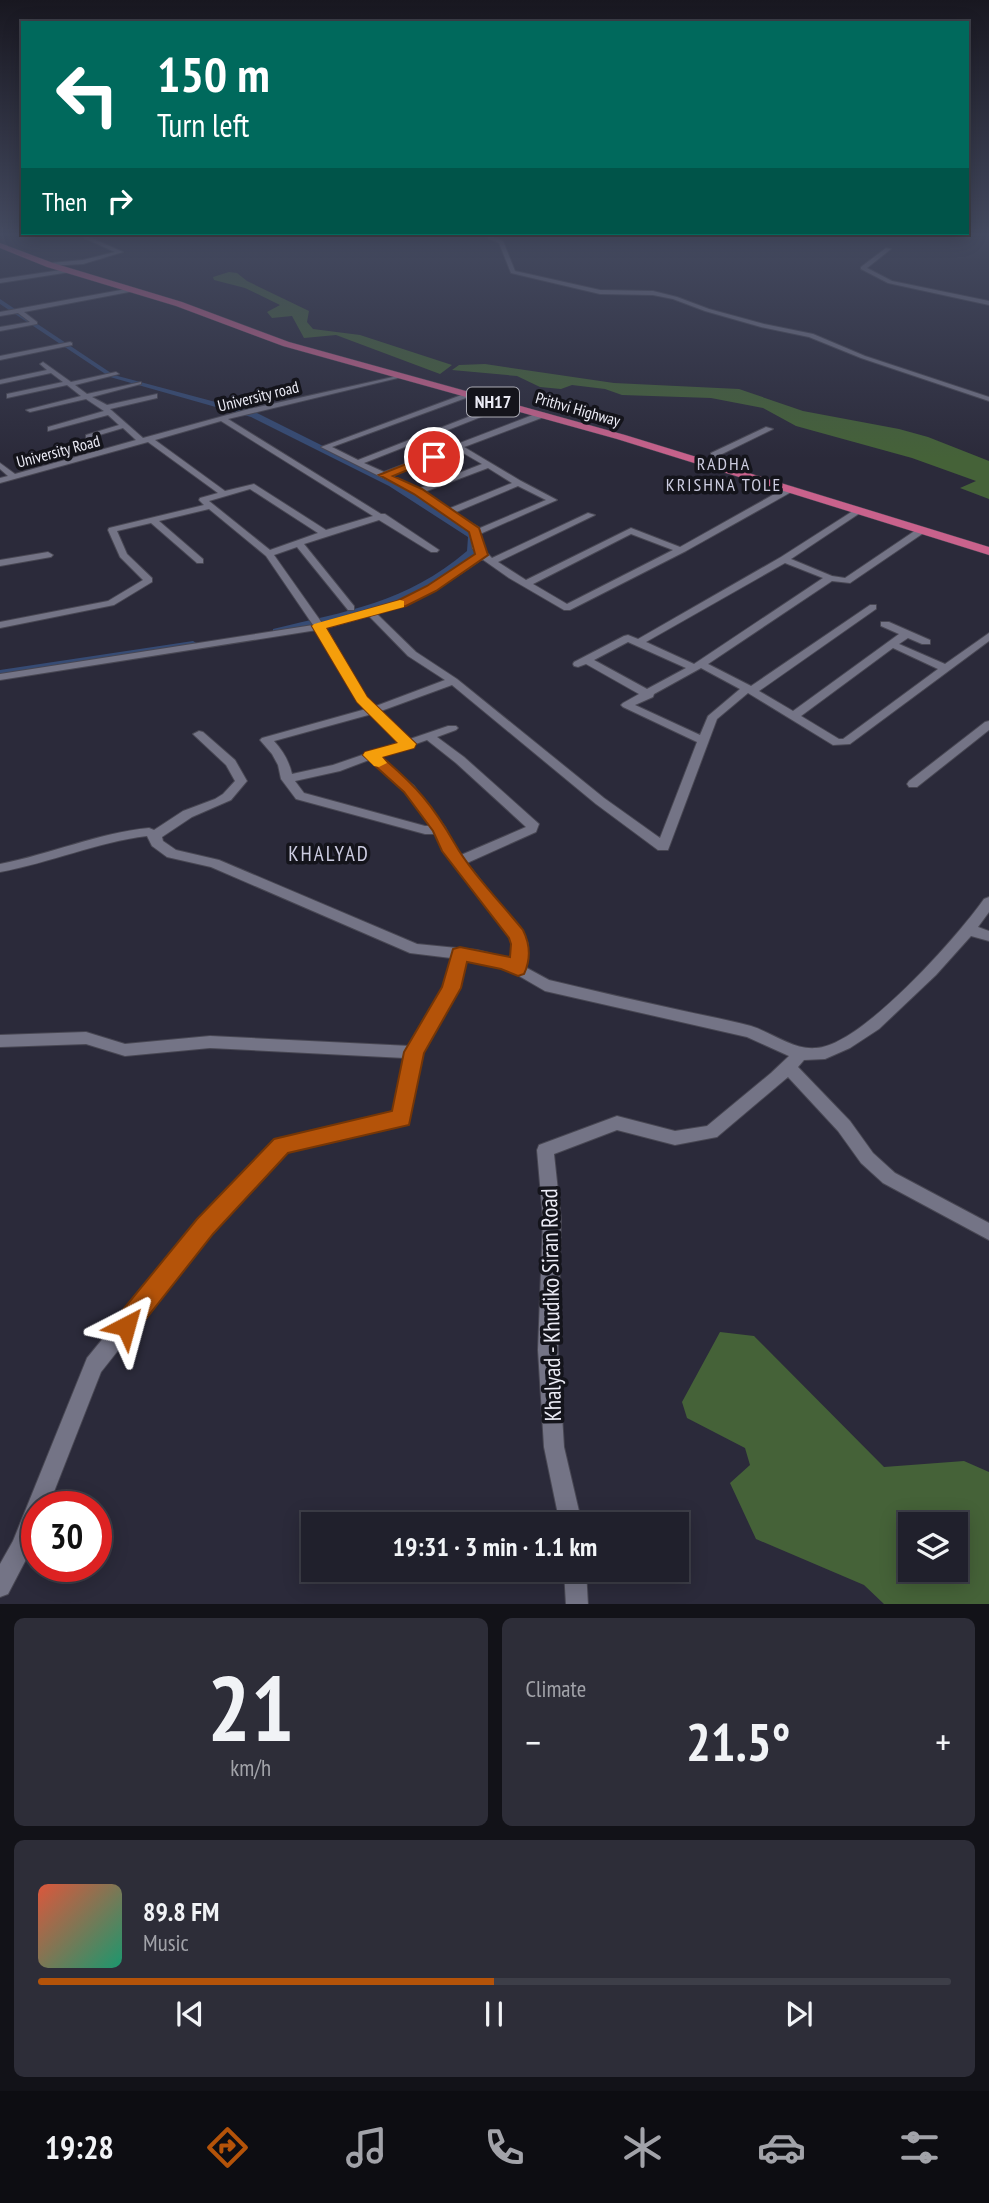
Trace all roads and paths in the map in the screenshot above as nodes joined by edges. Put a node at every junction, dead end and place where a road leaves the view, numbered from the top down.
1 (31, 309) edge
2 (192, 309) edge
3 (704, 309) edge
4 (19, 311) junction
5 (0, 314) edge
6 (0, 329) edge
7 (70, 344) dead end
8 (0, 358) edge
9 (43, 364) dead end
10 (51, 371) junction
11 (116, 374) dead end
12 (400, 376) junction
13 (0, 382) edge
14 (69, 383) junction
15 (139, 383) dead end
16 (470, 395) junction
17 (10, 396) dead end
18 (86, 396) junction
19 (154, 396) dead end
20 (989, 399) edge
21 (507, 405) junction
22 (30, 410) dead end
23 (107, 410) junction
24 (541, 415) junction
25 (222, 419) junction
26 (123, 426) junction
27 (51, 429) dead end
28 (769, 429) dead end
29 (89, 436) dead end
30 (146, 441) junction
31 (124, 447) joint
32 (459, 447) junction
33 (356, 463) junction
34 (488, 465) junction
35 (0, 466) edge
36 (720, 467) junction
37 (384, 475) junction
38 (13, 477) junction
39 (0, 481) edge
40 (518, 483) junction
41 (790, 489) junction
42 (418, 492) junction
43 (223, 494) junction
44 (210, 506) junction
45 (859, 510) junction
46 (449, 512) junction
47 (591, 515) dead end
48 (382, 516) junction
49 (153, 520) junction
50 (922, 530) junction
51 (475, 531) junction
52 (324, 533) junction
53 (299, 544) junction
54 (678, 549) junction
55 (434, 550) dead end
56 (989, 551) edge
57 (269, 554) junction
58 (48, 555) dead end
59 (482, 555) junction
60 (784, 559) junction
61 (200, 561) dead end
62 (493, 561) junction
63 (0, 563) edge
64 (830, 578) junction
65 (526, 584) junction
66 (873, 607) dead end
67 (352, 608) dead end
68 (371, 613) junction
69 (885, 624) dead end
70 (0, 625) edge
71 (319, 626) junction
72 (906, 634) junction
73 (989, 636) edge
74 (639, 642) junction
75 (926, 642) dead end
76 (892, 644) junction
77 (698, 666) junction
78 (946, 668) junction
79 (0, 677) edge
80 (453, 681) junction
81 (749, 690) junction
82 (649, 695) junction
83 (372, 711) junction
84 (792, 717) junction
85 (989, 724) edge
86 (452, 728) dead end
87 (199, 734) dead end
88 (430, 737) junction
89 (703, 741) junction
90 (409, 744) junction
91 (370, 755) junction
92 (287, 779) junction
93 (913, 784) dead end
94 (441, 830) junction
95 (155, 835) junction
96 (459, 861) junction
97 (0, 868) edge
98 (989, 902) edge
99 (970, 930) junction
100 (989, 936) edge
101 (466, 954) junction
102 (518, 969) junction
103 (0, 1041) edge
104 (414, 1052) junction
105 (793, 1060) junction
106 (989, 1232) edge
107 (44, 1491) edge
108 (568, 1512) edge
109 (21, 1548) edge
110 (576, 1582) edge
111 (0, 1586) edge
112 (577, 1604) edge

1 - 4 street
2 - 12 highway, Prithvi Highway / NH17
3 - 20 street
4 - 5 street
4 - 6 street
7 - 8 street
9 - 10 street
10 - 13 street
10 - 14 street
11 - 14 street
12 - 16 highway, Prithvi Highway / NH17
12 - 25 street, University road
14 - 17 street
14 - 18 street
15 - 18 street
16 - 21 highway, Prithvi Highway / NH17
16 - 33 street
18 - 22 street
18 - 23 street
19 - 23 street
21 - 24 highway, Prithvi Highway / NH17
21 - 33 street
23 - 26 street
23 - 27 street
24 - 32 street
24 - 36 highway, Prithvi Highway / NH17
25 - 30 street, University road
25 - 48 street
26 - 29 street
26 - 30 street
28 - 36 street
30 - 31 street, University road
30 - 43 street
31 - 38 street, University Road
32 - 34 street
32 - 37 street
33 - 37 street
34 - 40 street
34 - 42 street
35 - 38 street
36 - 41 highway, Prithvi Highway / NH17
37 - 42 street
38 - 39 street, University Road
40 - 46 street
40 - 51 street
41 - 45 highway, Prithvi Highway / NH17
41 - 54 street
42 - 46 street
43 - 44 street
43 - 52 street
44 - 49 street
44 - 57 street
45 - 50 highway, Prithvi Highway / NH17
45 - 60 street
46 - 51 street
47 - 62 street
48 - 52 street
48 - 55 street
49 - 61 street
49 - 70 street
50 - 56 highway, Prithvi Highway / NH17
50 - 64 street
51 - 59 street
52 - 53 street
53 - 57 street
53 - 67 street
54 - 65 street
54 - 65 street
57 - 71 street
58 - 63 street
59 - 62 street
59 - 68 street
60 - 64 street
60 - 74 street
62 - 65 street
64 - 77 street
66 - 81 street
68 - 71 street
68 - 80 street
69 - 72 street
71 - 79 street
71 - 83 street
72 - 75 street
72 - 76 street
73 - 78 street
74 - 77 street
74 - 82 street
76 - 78 street
76 - 84 street
77 - 81 street
77 - 82 street
78 - 84 street
80 - 83 street
80 - 89 street
81 - 84 street
81 - 89 street
82 - 89 street
83 - 90 street
83 - 92 street
85 - 93 street
86 - 88 street
87 - 95 street
88 - 90 street
88 - 96 street
90 - 91 street
91 - 92 street
91 - 94 street
92 - 94 street
94 - 96 street
95 - 97 street
95 - 101 street
96 - 102 street
98 - 99 street
99 - 100 street
99 - 105 street
101 - 102 street
101 - 104 street
102 - 105 street
103 - 104 street
104 - 107 street
105 - 106 street
105 - 108 street, Khalyad - Khudiko Siran Road
109 - 111 street
110 - 112 street

